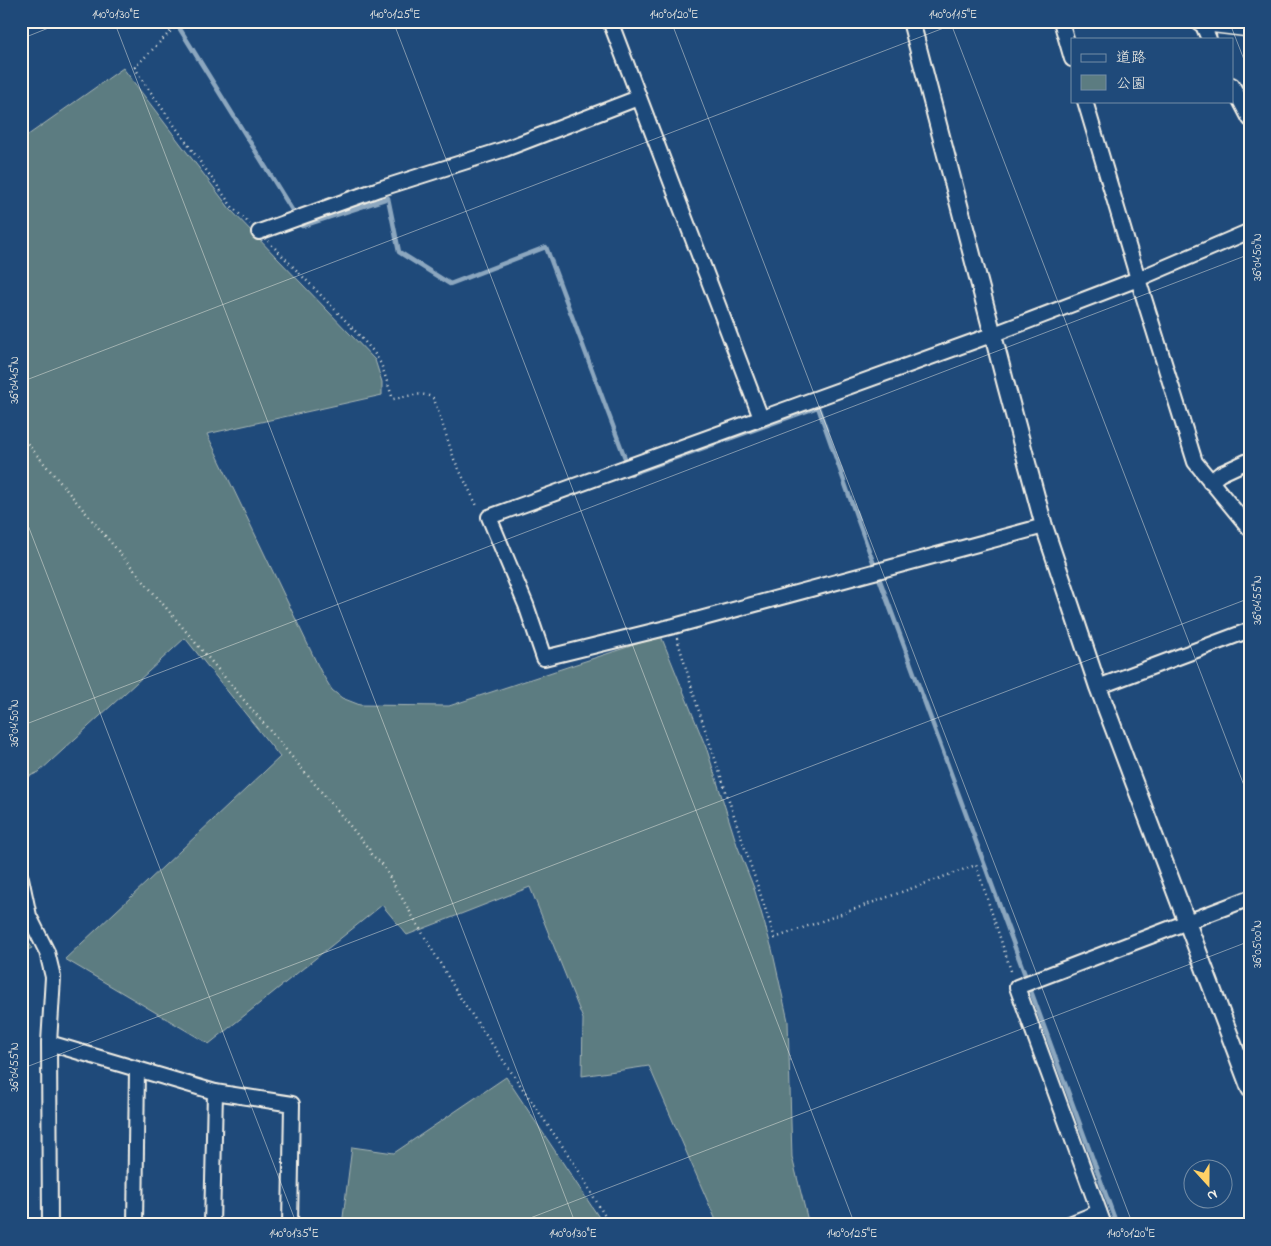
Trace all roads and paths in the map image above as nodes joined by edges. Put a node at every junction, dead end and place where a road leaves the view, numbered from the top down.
1 (181, 21) edge
2 (610, 21) edge
3 (911, 21) edge
4 (1061, 21) edge
5 (1200, 21) edge
6 (1250, 27) edge
7 (1208, 38) edge
8 (1071, 56) edge
9 (1234, 88) edge
10 (638, 98) junction
11 (1085, 102) edge
12 (1250, 119) edge
13 (1250, 231) edge
14 (259, 232) junction
15 (1138, 279) junction
16 (994, 334) junction
17 (761, 418) junction
18 (21, 436) edge
19 (1250, 460) edge
20 (1210, 482) junction
21 (489, 518) junction
22 (1044, 526) junction
23 (1250, 529) edge
24 (674, 626) junction
25 (1250, 630) edge
26 (1098, 687) junction
27 (21, 878) edge
28 (1250, 898) edge
29 (1187, 921) junction
30 (1016, 987) junction
31 (49, 1043) junction
32 (137, 1069) junction
33 (1250, 1089) edge
34 (215, 1092) junction
35 (1101, 1218) edge
36 (50, 1225) edge
37 (135, 1225) edge
38 (212, 1225) edge
39 (290, 1225) edge
40 (610, 1225) edge
41 (1067, 1225) edge

1 - 14 path
2 - 10 street
3 - 16 street
4 - 8 street
5 - 6 main road
5 - 7 street
9 - 12 street
10 - 14 street
10 - 17 street
11 - 15 street
13 - 15 street
14 - 21 path
15 - 16 street
15 - 20 street
16 - 17 street
16 - 22 street
17 - 21 street
18 - 40 path
19 - 20 street
20 - 23 street
21 - 24 street
22 - 24 street
22 - 26 street
24 - 30 path
25 - 26 street
26 - 29 street
27 - 31 street
28 - 29 street
29 - 30 street
29 - 33 street
30 - 35 street
31 - 32 street
31 - 36 street
32 - 34 street
32 - 37 street
34 - 38 street
34 - 39 street
35 - 41 street

